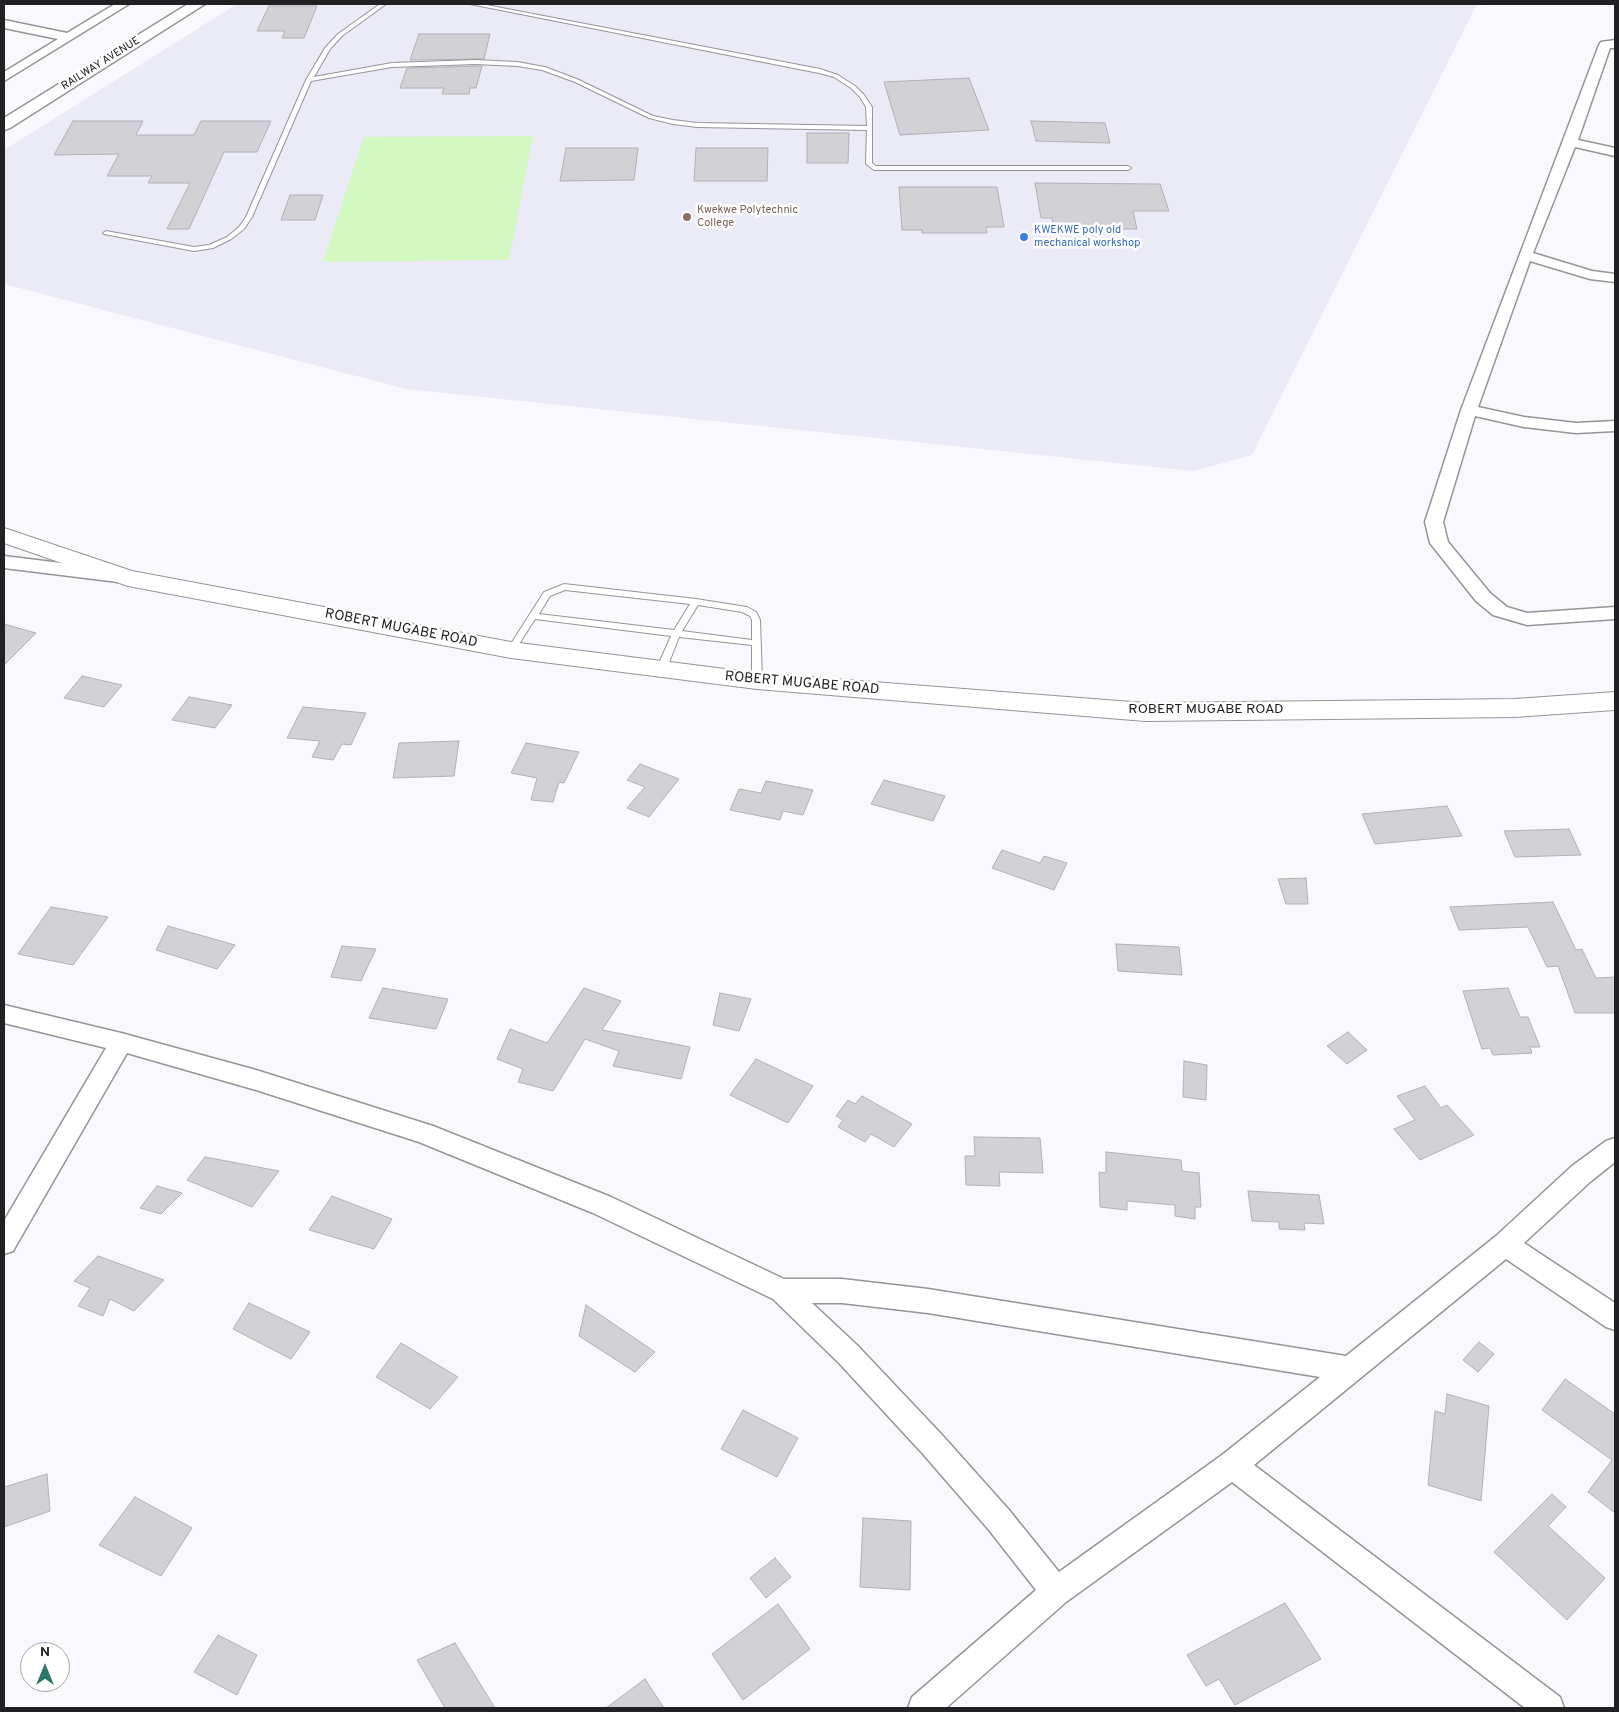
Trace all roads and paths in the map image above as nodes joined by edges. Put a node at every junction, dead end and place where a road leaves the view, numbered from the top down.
1 (123, 4) edge
2 (198, 4) edge
3 (383, 4) edge
4 (473, 4) edge
5 (4, 24) edge
6 (69, 37) junction
7 (1615, 44) edge
8 (4, 77) edge
9 (309, 80) junction
10 (4, 125) edge
11 (870, 128) junction
12 (1570, 142) junction
13 (1615, 152) edge
14 (1128, 168) dead end
15 (106, 233) dead end
16 (1525, 255) junction
17 (1615, 278) edge
18 (1469, 410) junction
19 (1615, 426) edge
20 (4, 535) edge
21 (4, 562) edge
22 (128, 578) junction
23 (696, 602) junction
24 (1615, 613) edge
25 (534, 616) junction
26 (676, 634) junction
27 (756, 643) junction
28 (510, 650) junction
29 (661, 670) junction
30 (757, 681) junction
31 (1615, 701) edge
32 (4, 1014) edge
33 (121, 1042) junction
34 (1615, 1148) edge
35 (4, 1243) edge
36 (1505, 1244) junction
37 (782, 1291) junction
38 (1615, 1318) edge
39 (1349, 1369) junction
40 (1232, 1465) junction
41 (1056, 1592) junction
42 (923, 1708) edge
43 (1549, 1708) edge

1 - 6 street
2 - 10 street, RAILWAY AVENUE
3 - 9 lane
4 - 11 lane
5 - 6 street
6 - 8 street
7 - 12 street
9 - 11 lane
9 - 15 lane
11 - 14 lane
12 - 13 street
12 - 16 street
16 - 17 street
16 - 18 street
18 - 19 street
18 - 24 street
20 - 22 main road, ROBERT MUGABE ROAD
21 - 22 street
22 - 28 main road, ROBERT MUGABE ROAD
23 - 25 lane
23 - 26 lane
23 - 27 lane
25 - 26 lane
25 - 28 lane
26 - 27 lane
26 - 29 lane
27 - 30 lane
28 - 29 main road, ROBERT MUGABE ROAD
29 - 30 main road, ROBERT MUGABE ROAD
30 - 31 main road, ROBERT MUGABE ROAD
32 - 33 street
33 - 35 street
33 - 37 street
34 - 36 street
36 - 38 street
36 - 39 street
37 - 39 street
37 - 41 street
39 - 40 street
40 - 41 street
40 - 43 street
41 - 42 street

